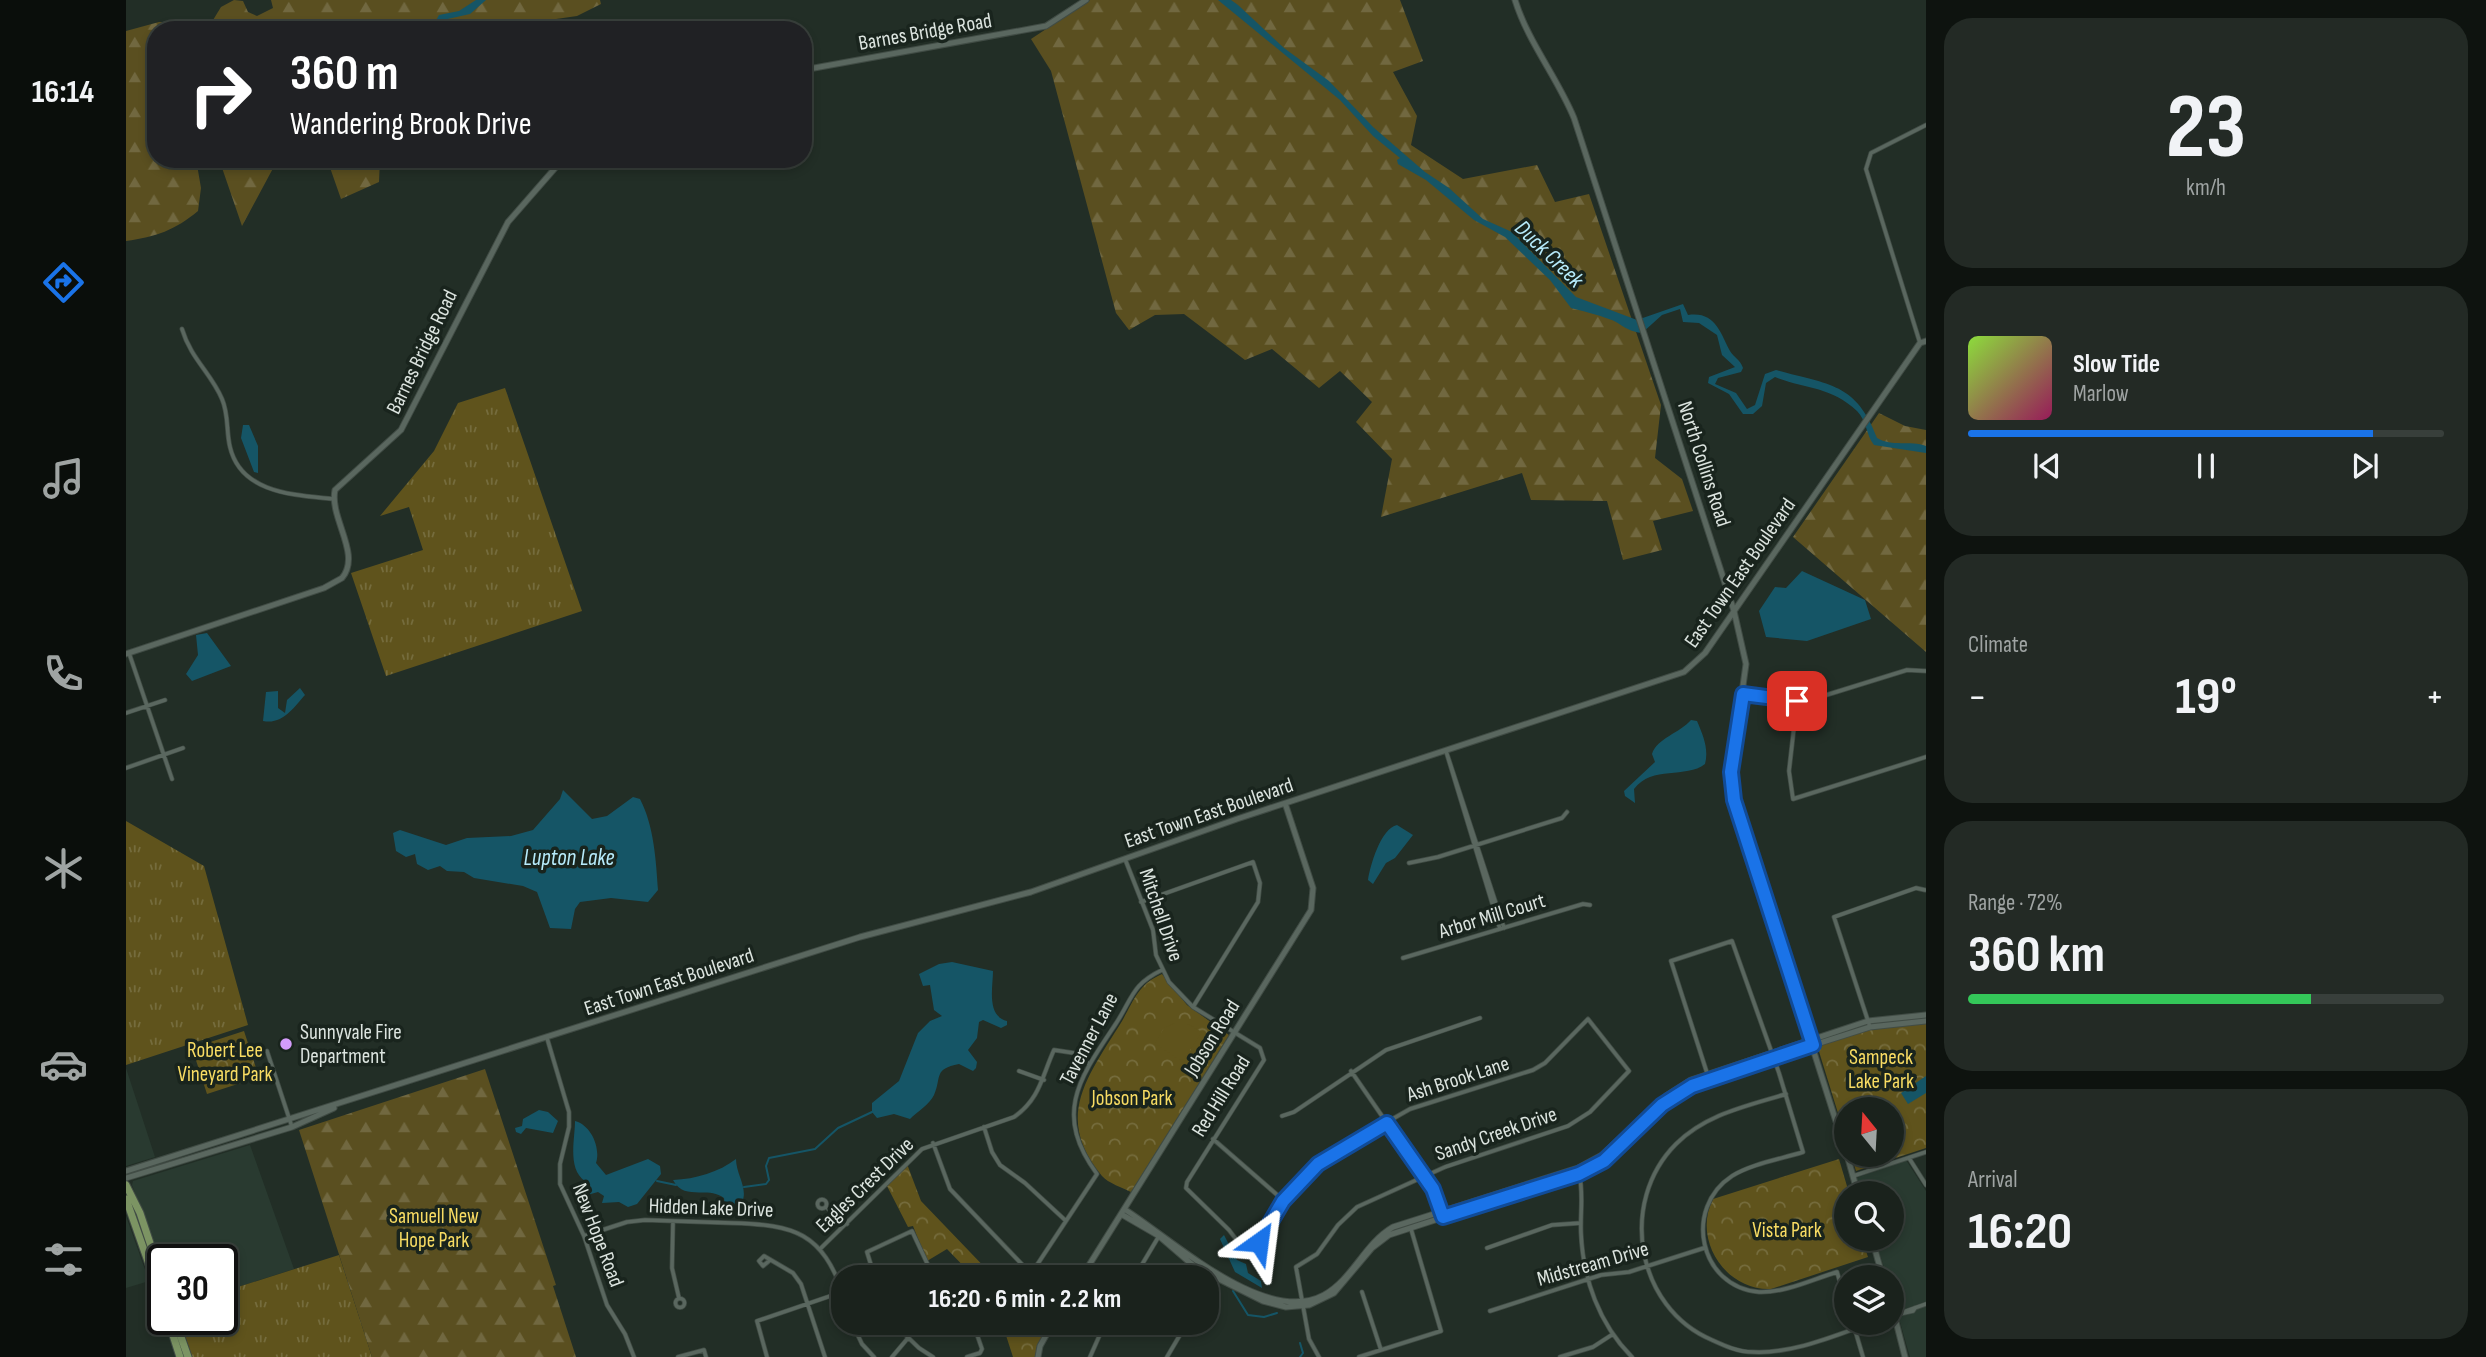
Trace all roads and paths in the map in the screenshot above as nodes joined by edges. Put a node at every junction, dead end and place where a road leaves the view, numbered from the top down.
1 (1086, 0) edge
2 (1515, 0) edge
3 (812, 68) edge
4 (1926, 125) edge
5 (556, 168) edge
6 (181, 329) dead end
7 (1923, 342) edge
8 (333, 499) junction
9 (1734, 611) junction
10 (1738, 627) junction
11 (1722, 629) junction
12 (127, 653) edge
13 (1926, 670) edge
14 (1743, 694) junction
15 (165, 700) dead end
16 (1797, 701) junction
17 (147, 706) junction
18 (126, 713) edge
19 (183, 748) dead end
20 (1446, 751) junction
21 (164, 755) junction
22 (1926, 757) edge
23 (126, 768) edge
24 (172, 779) dead end
25 (1285, 803) junction
26 (1567, 813) dead end
27 (1476, 845) junction
28 (1125, 859) junction
29 (1409, 863) dead end
30 (1925, 890) edge
31 (1141, 902) junction
32 (1590, 905) dead end
33 (1503, 929) junction
34 (1404, 958) dead end
35 (1162, 970) junction
36 (1193, 1007) junction
37 (1926, 1014) edge
38 (1480, 1018) dead end
39 (1588, 1019) joint
40 (1926, 1021) edge
41 (1869, 1024) junction
42 (1233, 1033) junction
43 (547, 1038) junction
44 (1813, 1042) junction
45 (267, 1051) dead end
46 (1771, 1055) junction
47 (1089, 1064) junction
48 (1019, 1071) dead end
49 (1351, 1071) junction
50 (1708, 1076) junction
51 (1044, 1080) junction
52 (1786, 1094) junction
53 (350, 1101) junction
54 (1834, 1111) edge
55 (1282, 1116) dead end
56 (288, 1117) junction
57 (1387, 1123) junction
58 (292, 1127) junction
59 (984, 1127) junction
60 (234, 1136) junction
61 (1213, 1139) junction
62 (933, 1143) junction
63 (237, 1144) junction
64 (187, 1152) junction
65 (1926, 1153) edge
66 (1909, 1158) junction
67 (191, 1159) junction
68 (1851, 1167) edge
69 (126, 1171) edge
70 (1578, 1171) junction
71 (1853, 1176) junction
72 (1424, 1177) junction
73 (126, 1178) edge
74 (1854, 1181) edge
75 (126, 1185) edge
76 (1926, 1185) edge
77 (126, 1199) edge
78 (1283, 1201) junction
79 (826, 1207) dead end
80 (1123, 1211) junction
81 (1442, 1214) junction
82 (1065, 1220) junction
83 (673, 1221) junction
84 (1581, 1223) junction
85 (847, 1224) junction
86 (1411, 1227) junction
87 (584, 1236) junction
88 (1159, 1236) junction
89 (148, 1244) edge
90 (1487, 1248) dead end
91 (1704, 1248) junction
92 (147, 1249) edge
93 (821, 1250) junction
94 (1247, 1251) joint
95 (769, 1261) dead end
96 (832, 1265) edge
97 (871, 1265) edge
98 (928, 1265) edge
99 (1023, 1265) edge
100 (1039, 1265) edge
101 (1089, 1265) edge
102 (1142, 1265) edge
103 (1194, 1265) edge
104 (1646, 1266) junction
105 (1834, 1273) edge
106 (1219, 1279) edge
107 (1588, 1280) junction
108 (1362, 1292) dead end
109 (831, 1297) edge
110 (679, 1298) dead end
111 (806, 1304) junction
112 (1303, 1304) junction
113 (1926, 1304) edge
114 (1490, 1311) dead end
115 (1904, 1313) edge
116 (1613, 1334) junction
117 (173, 1335) edge
118 (181, 1335) edge
119 (858, 1335) edge
120 (905, 1335) edge
121 (977, 1335) edge
122 (1046, 1335) edge
123 (1100, 1335) edge
124 (1180, 1335) edge
125 (1835, 1335) edge
126 (1856, 1335) edge
127 (1899, 1335) edge
128 (908, 1338) junction
129 (1381, 1350) junction
130 (180, 1357) edge
131 (188, 1357) edge
132 (634, 1357) edge
133 (678, 1357) edge
134 (706, 1357) edge
135 (767, 1357) edge
136 (825, 1357) edge
137 (874, 1357) edge
138 (892, 1357) edge
139 (933, 1357) edge
140 (967, 1357) edge
141 (1038, 1357) edge
142 (1090, 1357) edge
143 (1167, 1357) edge
144 (1319, 1357) edge
145 (1359, 1357) edge
146 (1560, 1357) edge
147 (1632, 1357) edge
148 (1863, 1357) edge
149 (1905, 1357) edge

1 - 3 street, Barnes Bridge Road
2 - 9 street, North Collins Road
4 - 7 street
5 - 8 street, Barnes Bridge Road
6 - 8 street
7 - 9 street, East Town East Boulevard
8 - 12 street
9 - 10 street, North Collins Road
9 - 11 street, East Town East Boulevard
10 - 11 street
10 - 14 street, North Collins Road
11 - 20 street, East Town East Boulevard
12 - 17 street
13 - 16 street
14 - 16 street
14 - 44 street, North Collins Road
15 - 17 street
16 - 22 street
17 - 18 street
17 - 21 street
19 - 21 street
20 - 25 street, East Town East Boulevard
20 - 27 street
21 - 23 street
21 - 24 street
25 - 28 street, East Town East Boulevard
25 - 42 street, Jobson Road
26 - 27 street
27 - 29 street
27 - 33 street
28 - 31 street, Mitchell Drive
28 - 43 street, East Town East Boulevard
30 - 41 street
31 - 35 street, Mitchell Drive
31 - 36 street
32 - 33 street, Arbor Mill Court
33 - 34 street, Arbor Mill Court
35 - 36 street, Mitchell Drive
35 - 47 street, Tavenner Lane
36 - 42 street, Mitchell Drive
37 - 41 street
38 - 49 street
39 - 57 street, Ash Brook Lane
39 - 72 street, Sandy Creek Drive
40 - 41 street
41 - 44 street
42 - 61 street, Red Hill Road
42 - 80 street, Jobson Road
43 - 53 street, East Town East Boulevard
43 - 87 street, New Hope Road
44 - 46 street
44 - 54 street, North Collins Road
45 - 56 street
46 - 50 street
46 - 50 street
46 - 52 street
47 - 51 street, Eagles Crest Drive
47 - 82 street, Tavenner Lane
48 - 51 street
49 - 55 street
49 - 57 street
50 - 70 street
51 - 59 street, Eagles Crest Drive
52 - 91 street
52 - 104 street
53 - 56 street, East Town East Boulevard
53 - 58 street, East Town East Boulevard
56 - 58 street
56 - 60 street, East Town East Boulevard
57 - 72 street
57 - 78 street, Ash Brook Lane
58 - 63 street, East Town East Boulevard
59 - 62 street, Eagles Crest Drive
59 - 82 street
60 - 63 street
60 - 64 street, East Town East Boulevard
61 - 78 street
61 - 94 street, Red Hill Road
62 - 85 street, Eagles Crest Drive
62 - 99 street
63 - 67 street, East Town East Boulevard
64 - 67 street
64 - 69 street, East Town East Boulevard
65 - 66 street
66 - 71 street
66 - 76 street
67 - 73 street, East Town East Boulevard
68 - 71 street, North Collins Road
70 - 81 street
70 - 84 street
71 - 74 street, North Collins Road
72 - 81 street
72 - 112 street, Sandy Creek Drive
75 - 89 main road
77 - 92 main road
78 - 94 street, Ash Brook Lane
79 - 85 street
80 - 88 street
80 - 101 street, Jobson Road
80 - 112 street
81 - 86 street
81 - 112 street
82 - 100 street
83 - 87 street, Hidden Lake Drive
83 - 93 street, Hidden Lake Drive
83 - 110 street
84 - 90 street
84 - 107 street
85 - 93 street, Eagles Crest Drive
86 - 112 street
86 - 129 street
87 - 132 street, New Hope Road
88 - 102 street
88 - 103 street
91 - 104 street, Midstream Drive
91 - 105 street
93 - 96 street, Hidden Lake Drive
95 - 111 street
97 - 98 street
104 - 107 street, Midstream Drive
104 - 125 street
106 - 112 street
107 - 114 street, Midstream Drive
107 - 116 street
108 - 129 street
109 - 111 street
111 - 135 street
111 - 136 street
112 - 144 street
113 - 115 street
116 - 146 street
116 - 147 street
117 - 130 main road
118 - 131 main road
119 - 137 street
120 - 128 street
121 - 140 street
122 - 141 street
123 - 142 street
124 - 143 street
126 - 148 street
127 - 149 street
128 - 138 street
128 - 139 street
129 - 145 street
133 - 134 street

